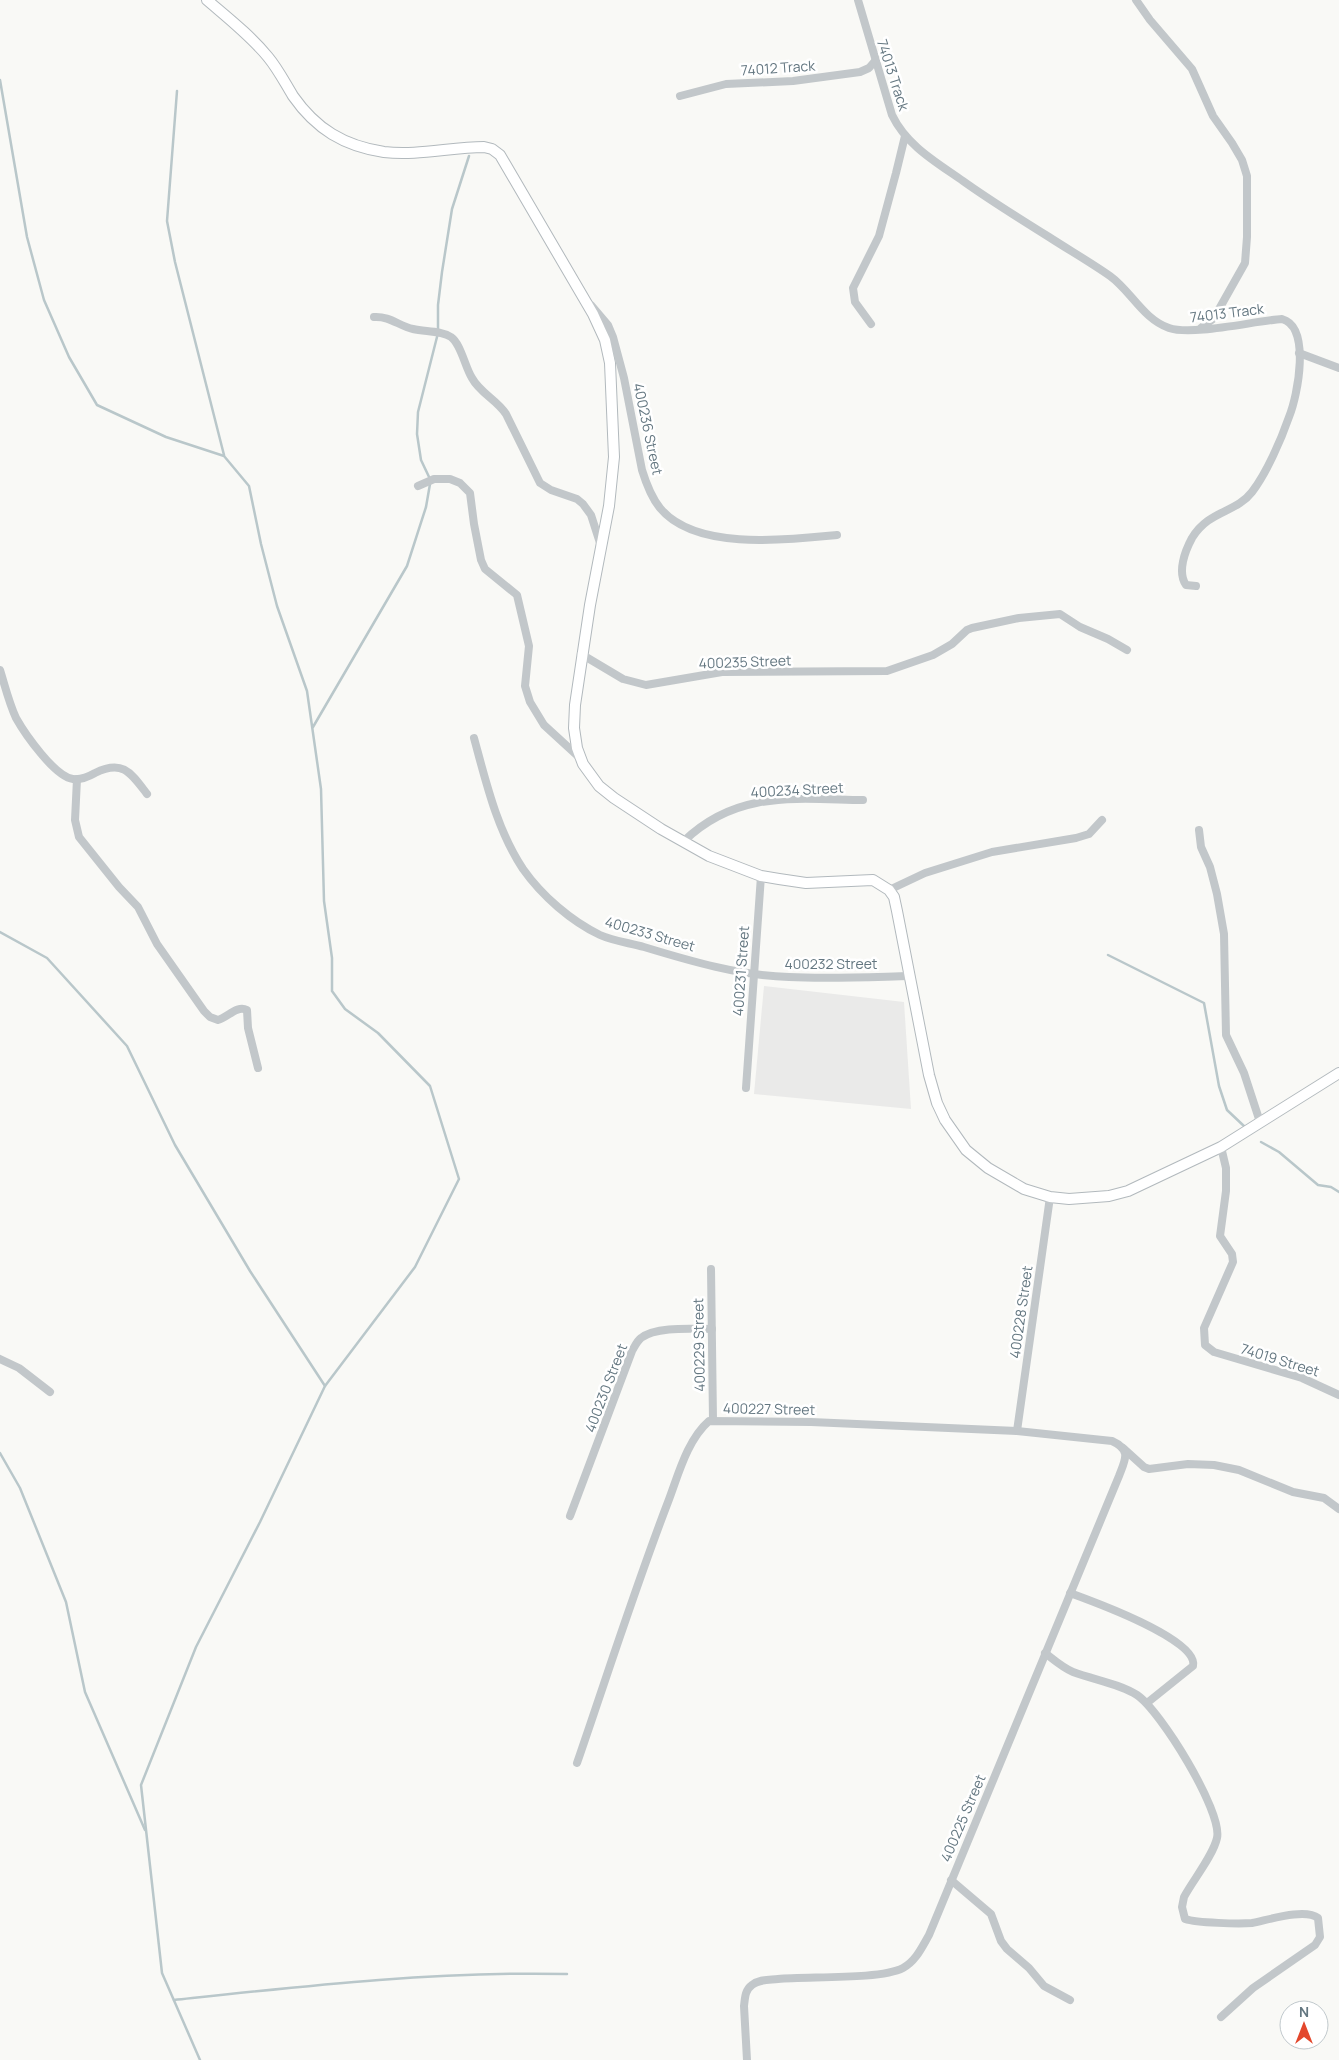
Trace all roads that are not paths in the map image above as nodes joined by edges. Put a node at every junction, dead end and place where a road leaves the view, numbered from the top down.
1 (206, 0) edge
2 (858, 0) edge
3 (1136, 0) edge
4 (875, 61) junction
5 (680, 96) dead end
6 (905, 136) junction
7 (584, 298) junction
8 (374, 317) dead end
9 (871, 324) dead end
10 (1197, 330) junction
11 (1299, 353) junction
12 (1339, 368) edge
13 (418, 486) dead end
14 (837, 535) dead end
15 (602, 548) junction
16 (1196, 586) dead end
17 (1127, 650) dead end
18 (581, 654) junction
19 (0, 670) edge
20 (474, 738) dead end
21 (582, 759) junction
22 (77, 779) junction
23 (148, 794) dead end
24 (863, 800) dead end
25 (1102, 820) dead end
26 (1199, 830) dead end
27 (684, 841) junction
28 (761, 876) junction
29 (889, 890) junction
30 (753, 974) junction
31 (910, 976) junction
32 (258, 1068) dead end
33 (1339, 1073) edge
34 (746, 1088) dead end
35 (1260, 1122) junction
36 (1221, 1147) junction
37 (1050, 1197) junction
38 (711, 1269) dead end
39 (712, 1329) junction
40 (0, 1359) edge
41 (50, 1392) dead end
42 (1339, 1395) edge
43 (713, 1420) junction
44 (1017, 1431) junction
45 (1123, 1448) junction
46 (1339, 1509) edge
47 (570, 1516) dead end
48 (1070, 1593) junction
49 (1045, 1653) junction
50 (1147, 1703) junction
51 (577, 1763) dead end
52 (950, 1880) junction
53 (1070, 2000) dead end
54 (1221, 2017) dead end
55 (747, 2060) edge

1 - 7 street
2 - 4 street, 74013 Track
3 - 10 street
4 - 5 street, 74012 Track
4 - 6 street, 74013 Track
6 - 9 street
6 - 10 street, 74013 Track
7 - 14 street, 400236 Street
7 - 15 street
8 - 15 street
10 - 11 street, 74013 Track
11 - 12 street
11 - 16 street, 74013 Track
13 - 21 street
15 - 18 street
17 - 18 street, 400235 Street
18 - 21 street
19 - 22 street
20 - 30 street, 400233 Street
21 - 27 street
22 - 23 street
22 - 32 street
24 - 27 street, 400234 Street
25 - 29 street
26 - 35 street
27 - 28 street
28 - 29 street
28 - 30 street, 400231 Street
29 - 31 street
30 - 31 street, 400232 Street
30 - 34 street, 400231 Street
31 - 37 street
33 - 35 street
35 - 36 street
36 - 37 street
36 - 42 street, 74019 Street
37 - 44 street, 400228 Street
38 - 39 street, 400229 Street
39 - 43 street, 400229 Street
39 - 47 street, 400230 Street
40 - 41 street
43 - 44 street, 400227 Street
43 - 51 street, 400227 Street
44 - 45 street, 400227 Street
45 - 46 street
45 - 48 street, 400225 Street
48 - 49 street, 400225 Street
48 - 50 street
49 - 50 street
49 - 52 street, 400225 Street
50 - 54 street
52 - 53 street
52 - 55 street, 400225 Street

